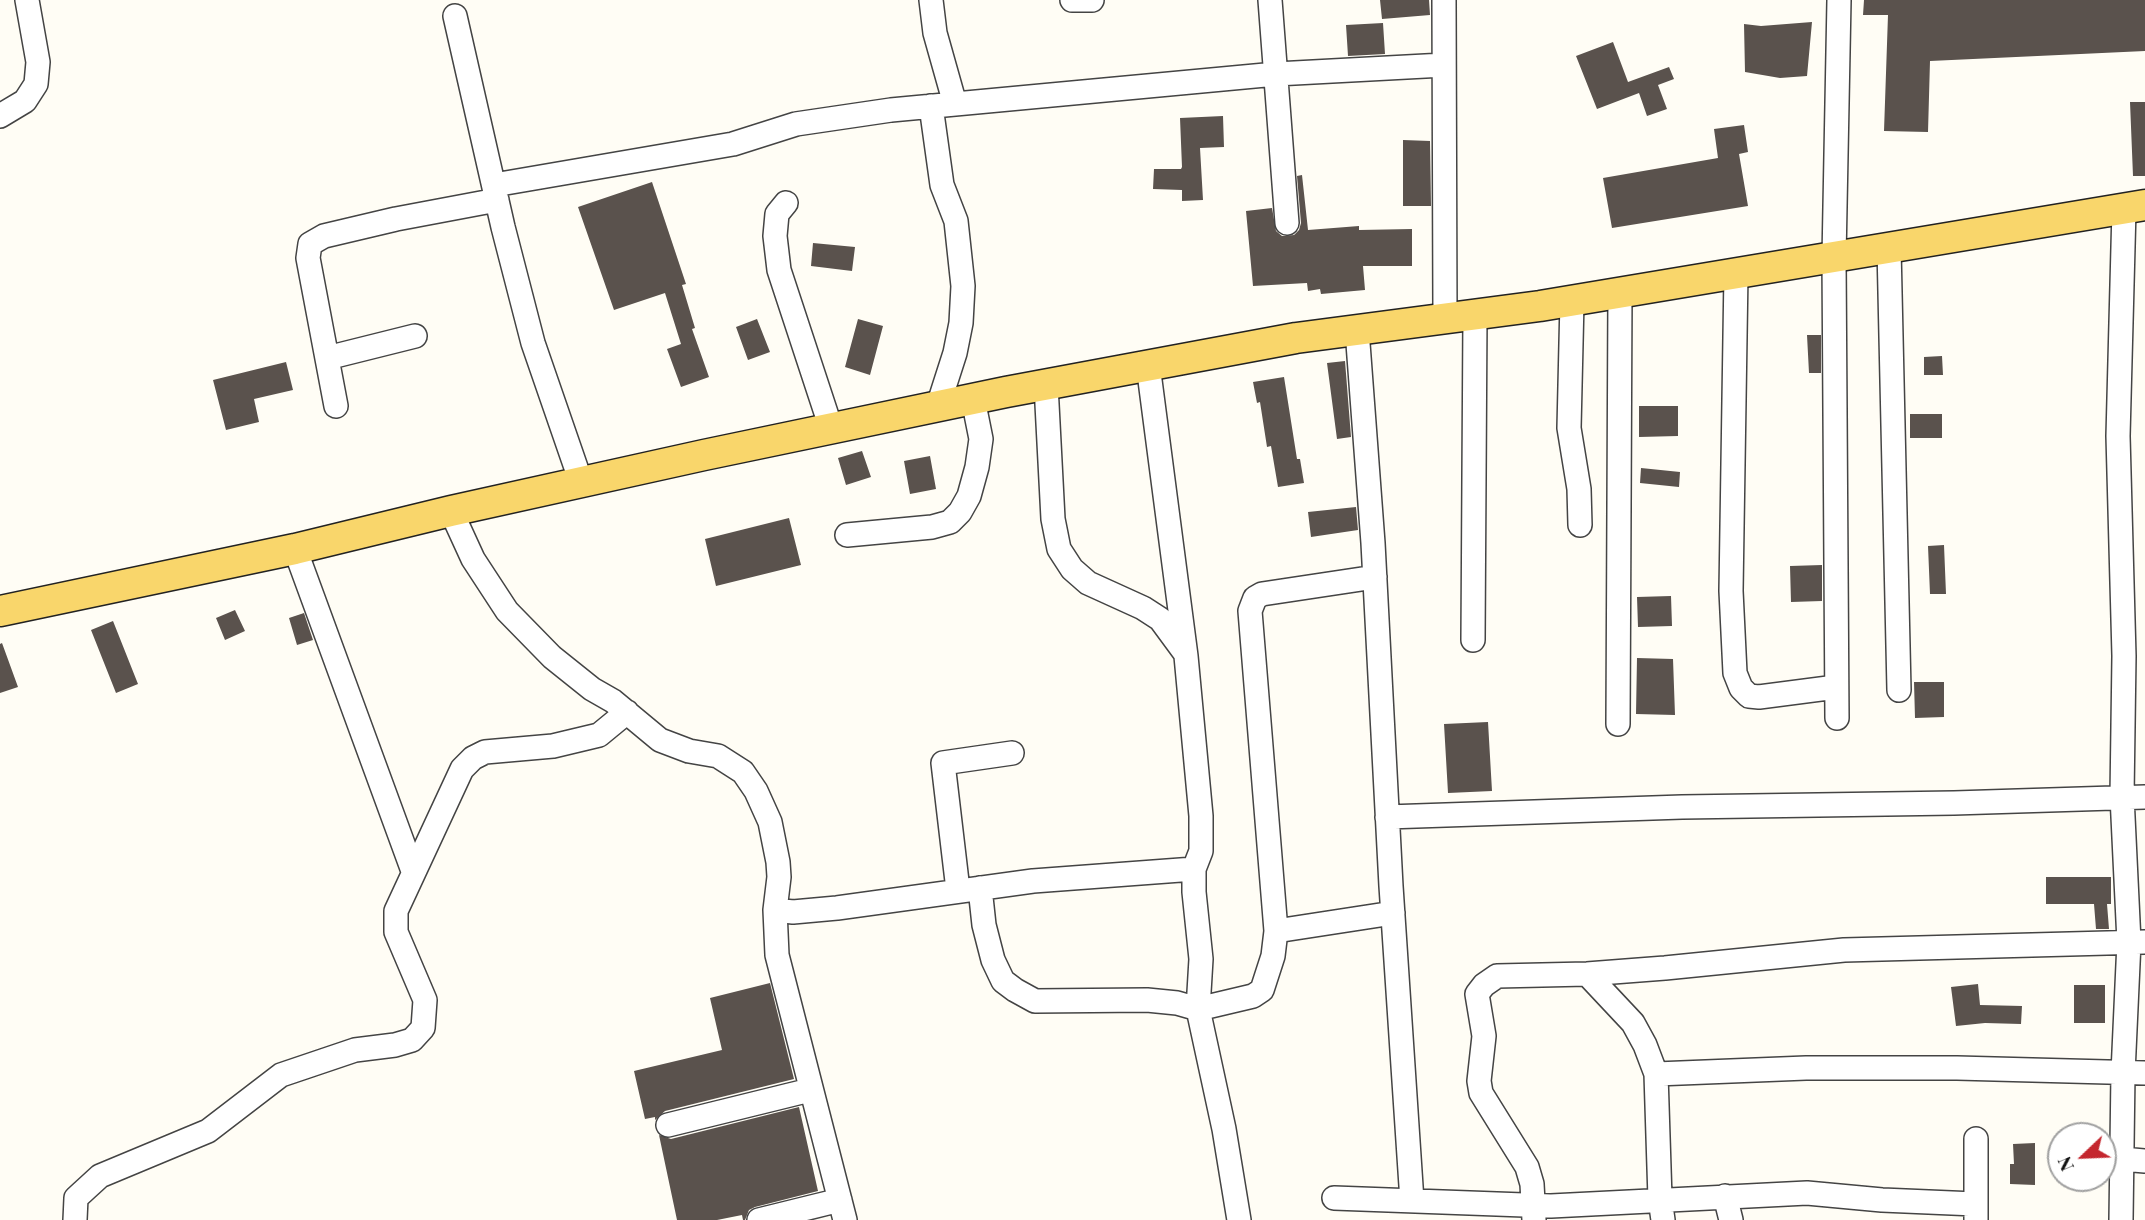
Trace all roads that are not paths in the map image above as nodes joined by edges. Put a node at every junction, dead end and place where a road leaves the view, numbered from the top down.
1 (27, 0) edge
2 (931, 0) edge
3 (1072, 0) edge
4 (1092, 0) edge
5 (1270, 0) edge
6 (1444, 0) edge
7 (1839, 0) edge
8 (455, 16) dead end
9 (1444, 65) junction
10 (1276, 74) junction
11 (956, 104) junction
12 (931, 106) junction
13 (0, 116) edge
14 (496, 193) junction
15 (786, 203) dead end
16 (2134, 207) edge
17 (1287, 223) dead end
18 (1889, 248) junction
19 (1833, 257) junction
20 (1736, 273) junction
21 (1620, 291) junction
22 (1572, 301) junction
23 (1475, 315) junction
24 (1445, 318) junction
25 (1357, 330) junction
26 (415, 336) dead end
27 (327, 358) junction
28 (1148, 365) junction
29 (1046, 385) junction
30 (973, 399) junction
31 (336, 406) dead end
32 (938, 406) junction
33 (831, 428) junction
34 (581, 482) junction
35 (451, 511) junction
36 (1580, 525) dead end
37 (847, 535) dead end
38 (295, 548) junction
39 (1375, 577) junction
40 (0, 611) edge
41 (1473, 640) dead end
42 (1186, 656) junction
43 (1836, 687) junction
44 (1899, 690) dead end
45 (627, 712) junction
46 (1837, 718) dead end
47 (1618, 724) dead end
48 (1012, 753) dead end
49 (2122, 796) junction
50 (2145, 797) edge
51 (1387, 817) junction
52 (1194, 869) junction
53 (413, 871) junction
54 (969, 889) junction
55 (775, 910) junction
56 (1393, 913) junction
57 (1276, 931) junction
58 (2137, 942) edge
59 (1587, 974) junction
60 (1198, 1009) junction
61 (2134, 1073) edge
62 (1656, 1074) junction
63 (810, 1090) junction
64 (668, 1125) dead end
65 (1976, 1139) dead end
66 (2122, 1159) junction
67 (2145, 1161) edge
68 (1725, 1196) junction
69 (1334, 1198) dead end
70 (1412, 1201) junction
71 (1866, 1209) edge
72 (843, 1210) edge
73 (1662, 1210) edge
74 (1925, 1211) edge
75 (1534, 1212) edge
76 (1976, 1212) edge
77 (75, 1220) edge
78 (759, 1220) edge
79 (1240, 1220) edge
80 (1731, 1220) edge
81 (2121, 1220) edge

1 - 13 street
2 - 11 street
3 - 4 street
5 - 10 street
6 - 9 street
7 - 19 street
8 - 14 street
9 - 10 street
9 - 24 street
10 - 11 street
10 - 17 street
11 - 12 street
12 - 14 street
12 - 32 street
14 - 27 street
14 - 34 street
15 - 33 street
16 - 18 main road
16 - 49 street
18 - 19 main road
18 - 44 street
19 - 20 main road
19 - 43 street
20 - 21 main road
20 - 43 street
21 - 22 main road
21 - 47 street
22 - 23 main road
22 - 36 street
23 - 24 main road
23 - 41 street
24 - 25 main road
25 - 28 main road
25 - 39 street
26 - 27 street
27 - 31 street
28 - 29 main road
28 - 42 street
29 - 30 main road
29 - 42 street
30 - 32 main road
30 - 37 street
32 - 33 main road
33 - 34 main road
34 - 35 main road
35 - 38 main road
35 - 45 street
38 - 40 main road
38 - 53 street
39 - 51 street
39 - 57 street
42 - 52 street
43 - 46 street
45 - 53 street
45 - 55 street
48 - 54 street
49 - 50 street
49 - 51 street
49 - 58 street
51 - 56 street
52 - 54 street
52 - 60 street
53 - 77 street
54 - 55 street
54 - 60 street
55 - 63 street
56 - 57 street
56 - 70 street
57 - 60 street
58 - 59 street
58 - 61 street
59 - 62 street
59 - 75 street
60 - 79 street
61 - 62 street
61 - 66 street
62 - 73 street
63 - 64 street
63 - 72 street
65 - 76 street
66 - 67 street
66 - 81 street
68 - 71 street
68 - 73 street
68 - 80 street
69 - 70 street
70 - 75 street
71 - 74 street
72 - 78 street
73 - 75 street
74 - 76 street

